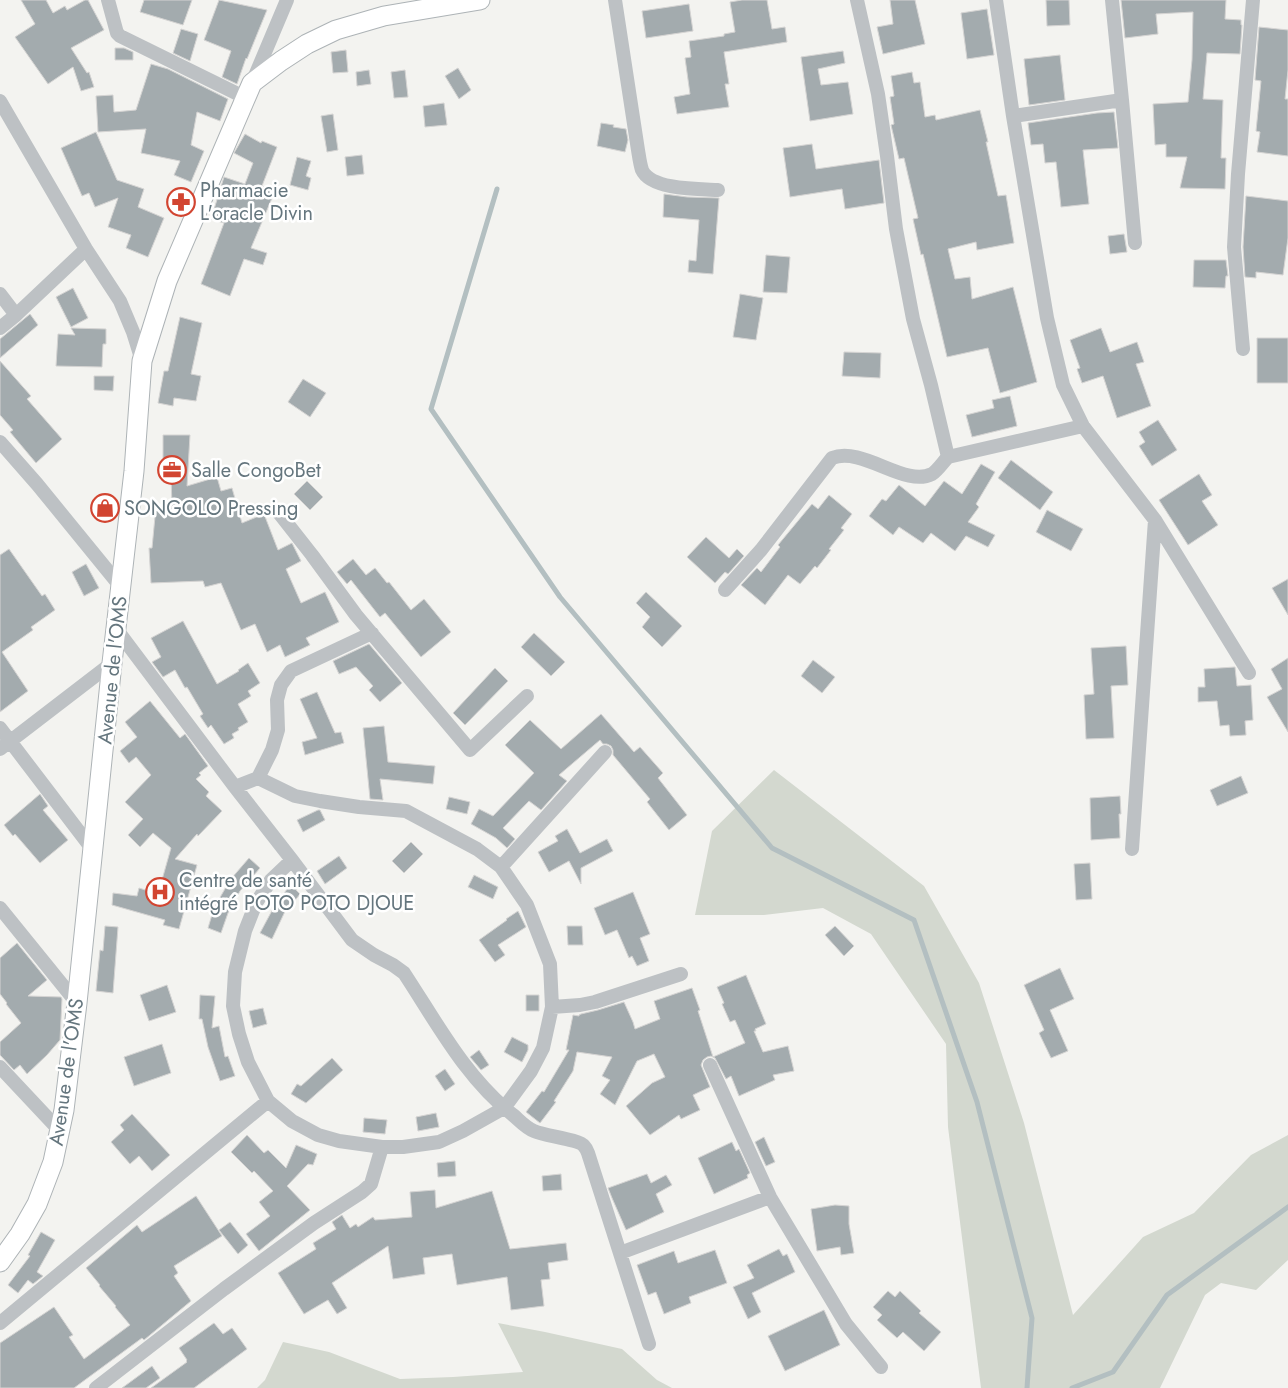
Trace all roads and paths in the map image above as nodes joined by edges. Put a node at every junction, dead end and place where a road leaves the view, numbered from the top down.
1 (108, 0) edge
2 (287, 0) edge
3 (480, 0) edge
4 (615, 0) edge
5 (857, 0) edge
6 (996, 0) edge
7 (1112, 0) edge
8 (1253, 0) edge
9 (249, 91) junction
10 (1122, 100) junction
11 (0, 101) edge
12 (1013, 116) junction
13 (718, 190) dead end
14 (1135, 243) dead end
15 (86, 249) junction
16 (0, 294) edge
17 (16, 315) junction
18 (0, 328) edge
19 (1242, 349) dead end
20 (142, 361) junction
21 (1083, 426) junction
22 (0, 442) edge
23 (948, 457) junction
24 (279, 513) dead end
25 (1155, 520) junction
26 (121, 587) junction
27 (725, 590) dead end
28 (117, 630) junction
29 (372, 633) junction
30 (112, 663) junction
31 (1249, 673) dead end
32 (527, 696) dead end
33 (0, 728) edge
34 (5, 745) edge
35 (604, 752) dead end
36 (258, 778) junction
37 (235, 787) junction
38 (1132, 848) dead end
39 (92, 850) junction
40 (292, 860) junction
41 (501, 867) junction
42 (0, 908) edge
43 (681, 974) dead end
44 (77, 1003) junction
45 (552, 1007) junction
46 (710, 1066) dead end
47 (0, 1067) edge
48 (268, 1101) junction
49 (504, 1108) junction
50 (60, 1131) junction
51 (382, 1146) junction
52 (770, 1197) junction
53 (620, 1253) junction
54 (0, 1262) edge
55 (0, 1323) edge
56 (649, 1344) dead end
57 (881, 1367) dead end
58 (96, 1388) edge

1 - 9 street
2 - 9 street
3 - 9 street
4 - 13 street
5 - 23 street
6 - 12 street
7 - 10 street
8 - 19 street
9 - 20 street, Avenue de l'OMS
10 - 12 street
10 - 14 street
11 - 15 street
12 - 21 street
15 - 17 street
15 - 20 street
16 - 17 street
17 - 18 street
20 - 26 street, Avenue de l'OMS
21 - 23 street
21 - 25 street
22 - 26 street
23 - 27 street
24 - 29 street
25 - 31 street
25 - 38 street
26 - 28 street, Avenue de l'OMS
28 - 30 street, Avenue de l'OMS
28 - 37 street
29 - 32 street
29 - 36 street
30 - 34 street
30 - 39 street, Avenue de l'OMS
33 - 34 street
34 - 39 street
35 - 41 street
36 - 37 street
36 - 41 street
37 - 40 street
39 - 44 street, Avenue de l'OMS
40 - 48 street
40 - 49 street
41 - 45 street
42 - 44 street
43 - 45 street
44 - 50 street, Avenue de l'OMS
45 - 49 street
46 - 52 street
47 - 50 street
48 - 51 street
48 - 55 street
49 - 51 street
49 - 53 street
50 - 54 street, Avenue de l'OMS
51 - 58 street
52 - 53 street
52 - 57 street
53 - 56 street

